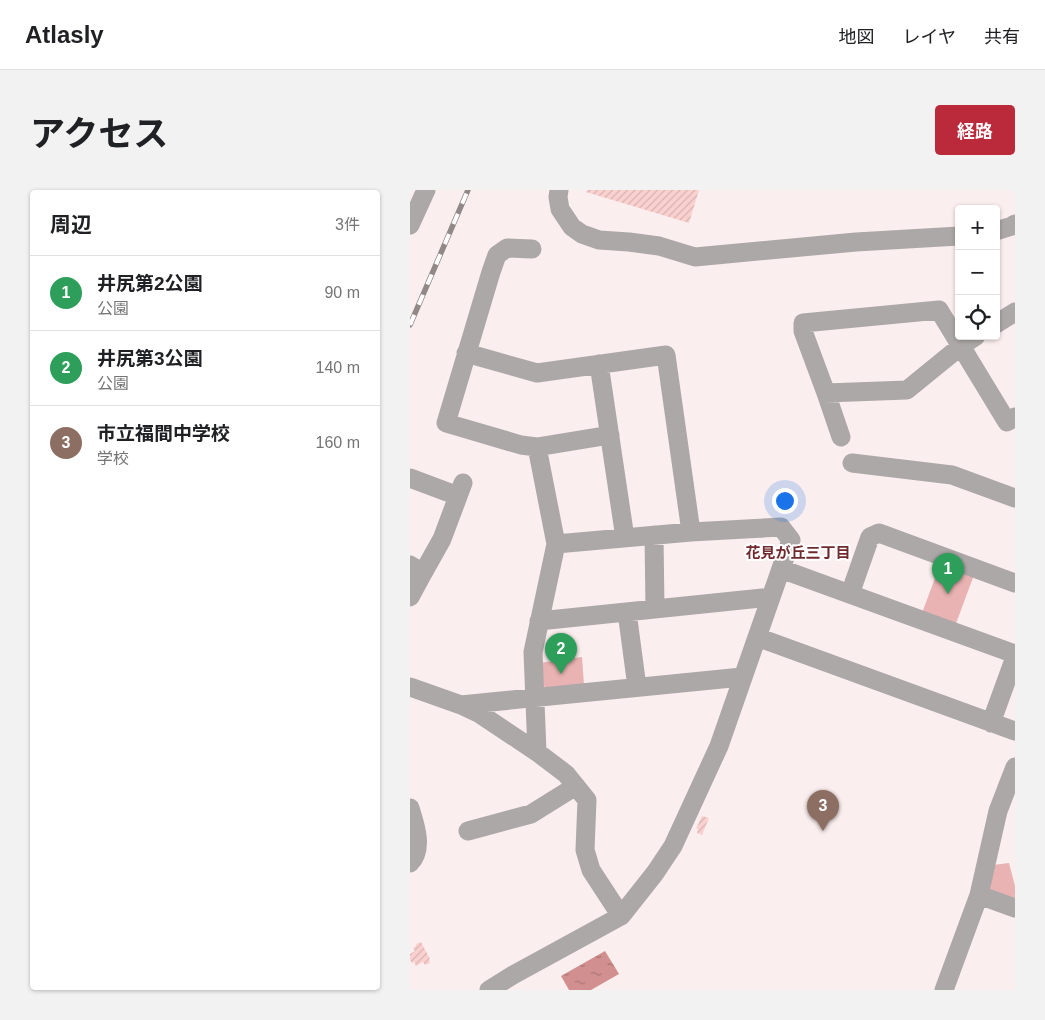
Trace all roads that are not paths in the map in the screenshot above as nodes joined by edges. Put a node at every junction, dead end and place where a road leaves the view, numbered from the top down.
1 (426, 190) edge
2 (559, 190) edge
3 (410, 224) edge
4 (1015, 224) edge
5 (1000, 230) edge
6 (955, 236) edge
7 (532, 249) dead end
8 (1015, 312) edge
9 (1000, 321) edge
10 (968, 341) edge
11 (466, 353) junction
12 (600, 364) junction
13 (826, 393) junction
14 (1015, 417) edge
15 (610, 435) junction
16 (842, 437) dead end
17 (537, 447) junction
18 (852, 464) dead end
19 (410, 478) edge
20 (1015, 498) edge
21 (691, 532) junction
22 (654, 535) junction
23 (625, 538) junction
24 (556, 544) junction
25 (417, 569) edge
26 (781, 569) junction
27 (1015, 583) edge
28 (850, 594) junction
29 (410, 597) edge
30 (771, 597) junction
31 (655, 609) junction
32 (627, 612) junction
33 (539, 621) junction
34 (757, 637) junction
35 (1015, 656) edge
36 (742, 677) junction
37 (410, 687) edge
38 (637, 687) junction
39 (535, 697) junction
40 (461, 705) junction
41 (991, 722) junction
42 (1015, 732) edge
43 (538, 752) junction
44 (1015, 767) edge
45 (576, 786) junction
46 (410, 808) edge
47 (468, 831) dead end
48 (410, 863) edge
49 (979, 895) junction
50 (1015, 908) edge
51 (621, 916) junction
52 (489, 990) edge
53 (944, 990) edge

1 - 3 street
2 - 6 street
4 - 5 street
7 - 11 street
8 - 9 street
10 - 13 street
10 - 13 street
10 - 14 street
11 - 12 street
11 - 17 street
12 - 15 street
12 - 21 street
13 - 16 street
15 - 17 street
15 - 23 street
17 - 24 street
18 - 20 street
19 - 25 street
21 - 22 street
21 - 26 street
22 - 23 street
22 - 31 street
23 - 24 street
24 - 33 street
25 - 29 street
26 - 28 street
26 - 30 street
27 - 28 street
28 - 35 street
30 - 31 street
30 - 34 street
31 - 32 street
32 - 33 street
32 - 38 street
33 - 39 street
34 - 36 street
34 - 41 street
35 - 41 street
36 - 38 street
36 - 51 street
37 - 40 street
38 - 39 street
39 - 40 street
39 - 43 street
40 - 43 street
41 - 42 street
43 - 45 street
44 - 49 street
45 - 47 street
45 - 51 street
46 - 48 street
49 - 50 street
49 - 53 street
51 - 52 street

